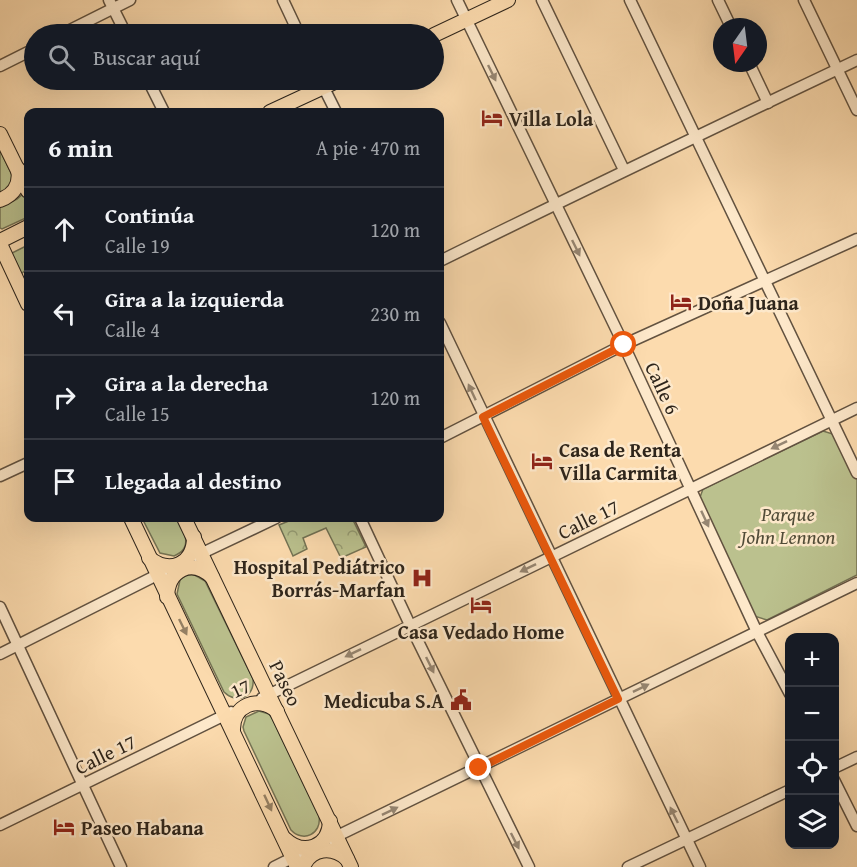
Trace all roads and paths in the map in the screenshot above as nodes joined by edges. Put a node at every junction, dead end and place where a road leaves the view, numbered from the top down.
1 (130, 0) edge
2 (283, 0) edge
3 (457, 0) edge
4 (508, 0) edge
5 (542, 0) edge
6 (630, 0) edge
7 (718, 0) edge
8 (804, 0) edge
9 (111, 4) edge
10 (727, 18) edge
11 (466, 20) junction
12 (78, 24) edge
13 (121, 24) edge
14 (294, 24) edge
15 (444, 30) edge
16 (24, 54) edge
17 (857, 60) edge
18 (0, 66) edge
19 (838, 69) junction
20 (753, 72) edge
21 (153, 90) edge
22 (309, 90) edge
23 (325, 90) edge
24 (768, 103) junction
25 (162, 108) edge
26 (277, 108) edge
27 (334, 108) edge
28 (857, 110) edge
29 (0, 134) edge
30 (696, 138) junction
31 (17, 166) junction
32 (624, 170) junction
33 (24, 182) edge
34 (0, 200) edge
35 (555, 204) junction
36 (24, 229) edge
37 (857, 239) edge
38 (0, 243) edge
39 (444, 259) edge
40 (765, 282) junction
41 (24, 296) edge
42 (444, 332) edge
43 (624, 345) junction
44 (857, 408) edge
45 (483, 417) junction
46 (832, 420) junction
47 (444, 436) edge
48 (24, 465) edge
49 (857, 473) edge
50 (0, 476) edge
51 (690, 489) junction
52 (133, 522) edge
53 (186, 522) edge
54 (268, 522) edge
55 (362, 522) edge
56 (194, 537) junction
57 (201, 554) junction
58 (551, 557) junction
59 (149, 558) junction
60 (179, 564) junction
61 (158, 575) junction
62 (212, 577) junction
63 (857, 583) edge
64 (167, 597) junction
65 (0, 608) edge
66 (410, 626) junction
67 (757, 632) junction
68 (18, 645) junction
69 (0, 654) edge
70 (785, 687) edge
71 (270, 694) junction
72 (618, 699) junction
73 (247, 704) junction
74 (278, 712) junction
75 (225, 715) junction
76 (232, 732) junction
77 (857, 757) edge
78 (839, 766) edge
79 (479, 768) junction
80 (83, 784) junction
81 (839, 790) edge
82 (785, 792) edge
83 (330, 821) junction
84 (0, 825) edge
85 (857, 826) edge
86 (338, 836) junction
87 (285, 838) junction
88 (686, 840) junction
89 (316, 846) junction
90 (349, 863) edge
91 (298, 864) edge
92 (121, 867) edge
93 (274, 867) edge
94 (529, 867) edge
95 (628, 867) edge
96 (700, 867) edge

1 - 9 street
2 - 14 street
3 - 11 street, Calle 6
4 - 11 main road
5 - 32 street
6 - 30 street
7 - 10 street
8 - 19 street
9 - 12 street
9 - 13 street
11 - 15 main road
11 -> 35 street, Calle 6
16 - 18 street
17 - 19 street
19 - 24 street
19 - 28 street
20 - 24 street
21 - 25 street
22 - 26 main road
23 - 27 street
24 - 30 street
29 - 31 main road
30 - 32 street
30 - 40 street
31 - 33 main road
31 - 34 main road
32 - 35 street
35 - 39 street
35 -> 43 street, Calle 6
36 - 38 main road
37 - 40 street
38 - 41 main road
40 - 43 street
40 - 46 street
45 -> 42 street
43 - 45 street
43 - 51 street, Calle 6
44 - 46 street, Calle 17
45 - 47 street
45 - 58 street
46 - 49 street
46 -> 51 street, Calle 17
48 - 50 street
51 - 58 street, Calle 17
51 -> 67 street, Calle 6
52 - 59 main road
53 - 56 main road, Paseo
54 - 57 street
55 - 66 street
56 - 57 main road, Paseo
56 - 60 main road
57 - 60 street
57 - 62 main road, Paseo
58 -> 66 street, Calle 17
58 - 72 street
59 - 60 main road
59 - 61 main road
60 - 61 street
61 - 64 main road
61 - 68 street
62 - 64 main road
62 - 71 main road, Paseo
63 - 67 street
64 -> 75 main road
65 - 68 street
66 -> 71 street, Calle 17
66 -> 79 street
67 - 70 street, Calle 6
72 -> 67 street
68 - 69 street
68 - 80 street
71 - 73 street, 17
71 - 74 main road, Paseo
72 - 79 street
88 -> 72 street
73 - 74 main road
73 - 75 street, 17
73 - 76 main road
74 - 83 main road, Paseo
75 - 76 main road
75 - 80 street, Calle 17
76 -> 87 main road
77 - 78 street
86 -> 79 street
79 -> 94 street
80 - 84 street, Calle 17
80 - 92 street
81 - 85 street
82 - 88 street
83 - 86 main road, Paseo
83 - 89 main road
86 - 89 street
86 - 90 main road, Paseo
87 - 89 main road
87 - 91 main road
88 - 95 street
88 - 96 street
89 - 91 street
90 - 91 main road
91 - 93 street

